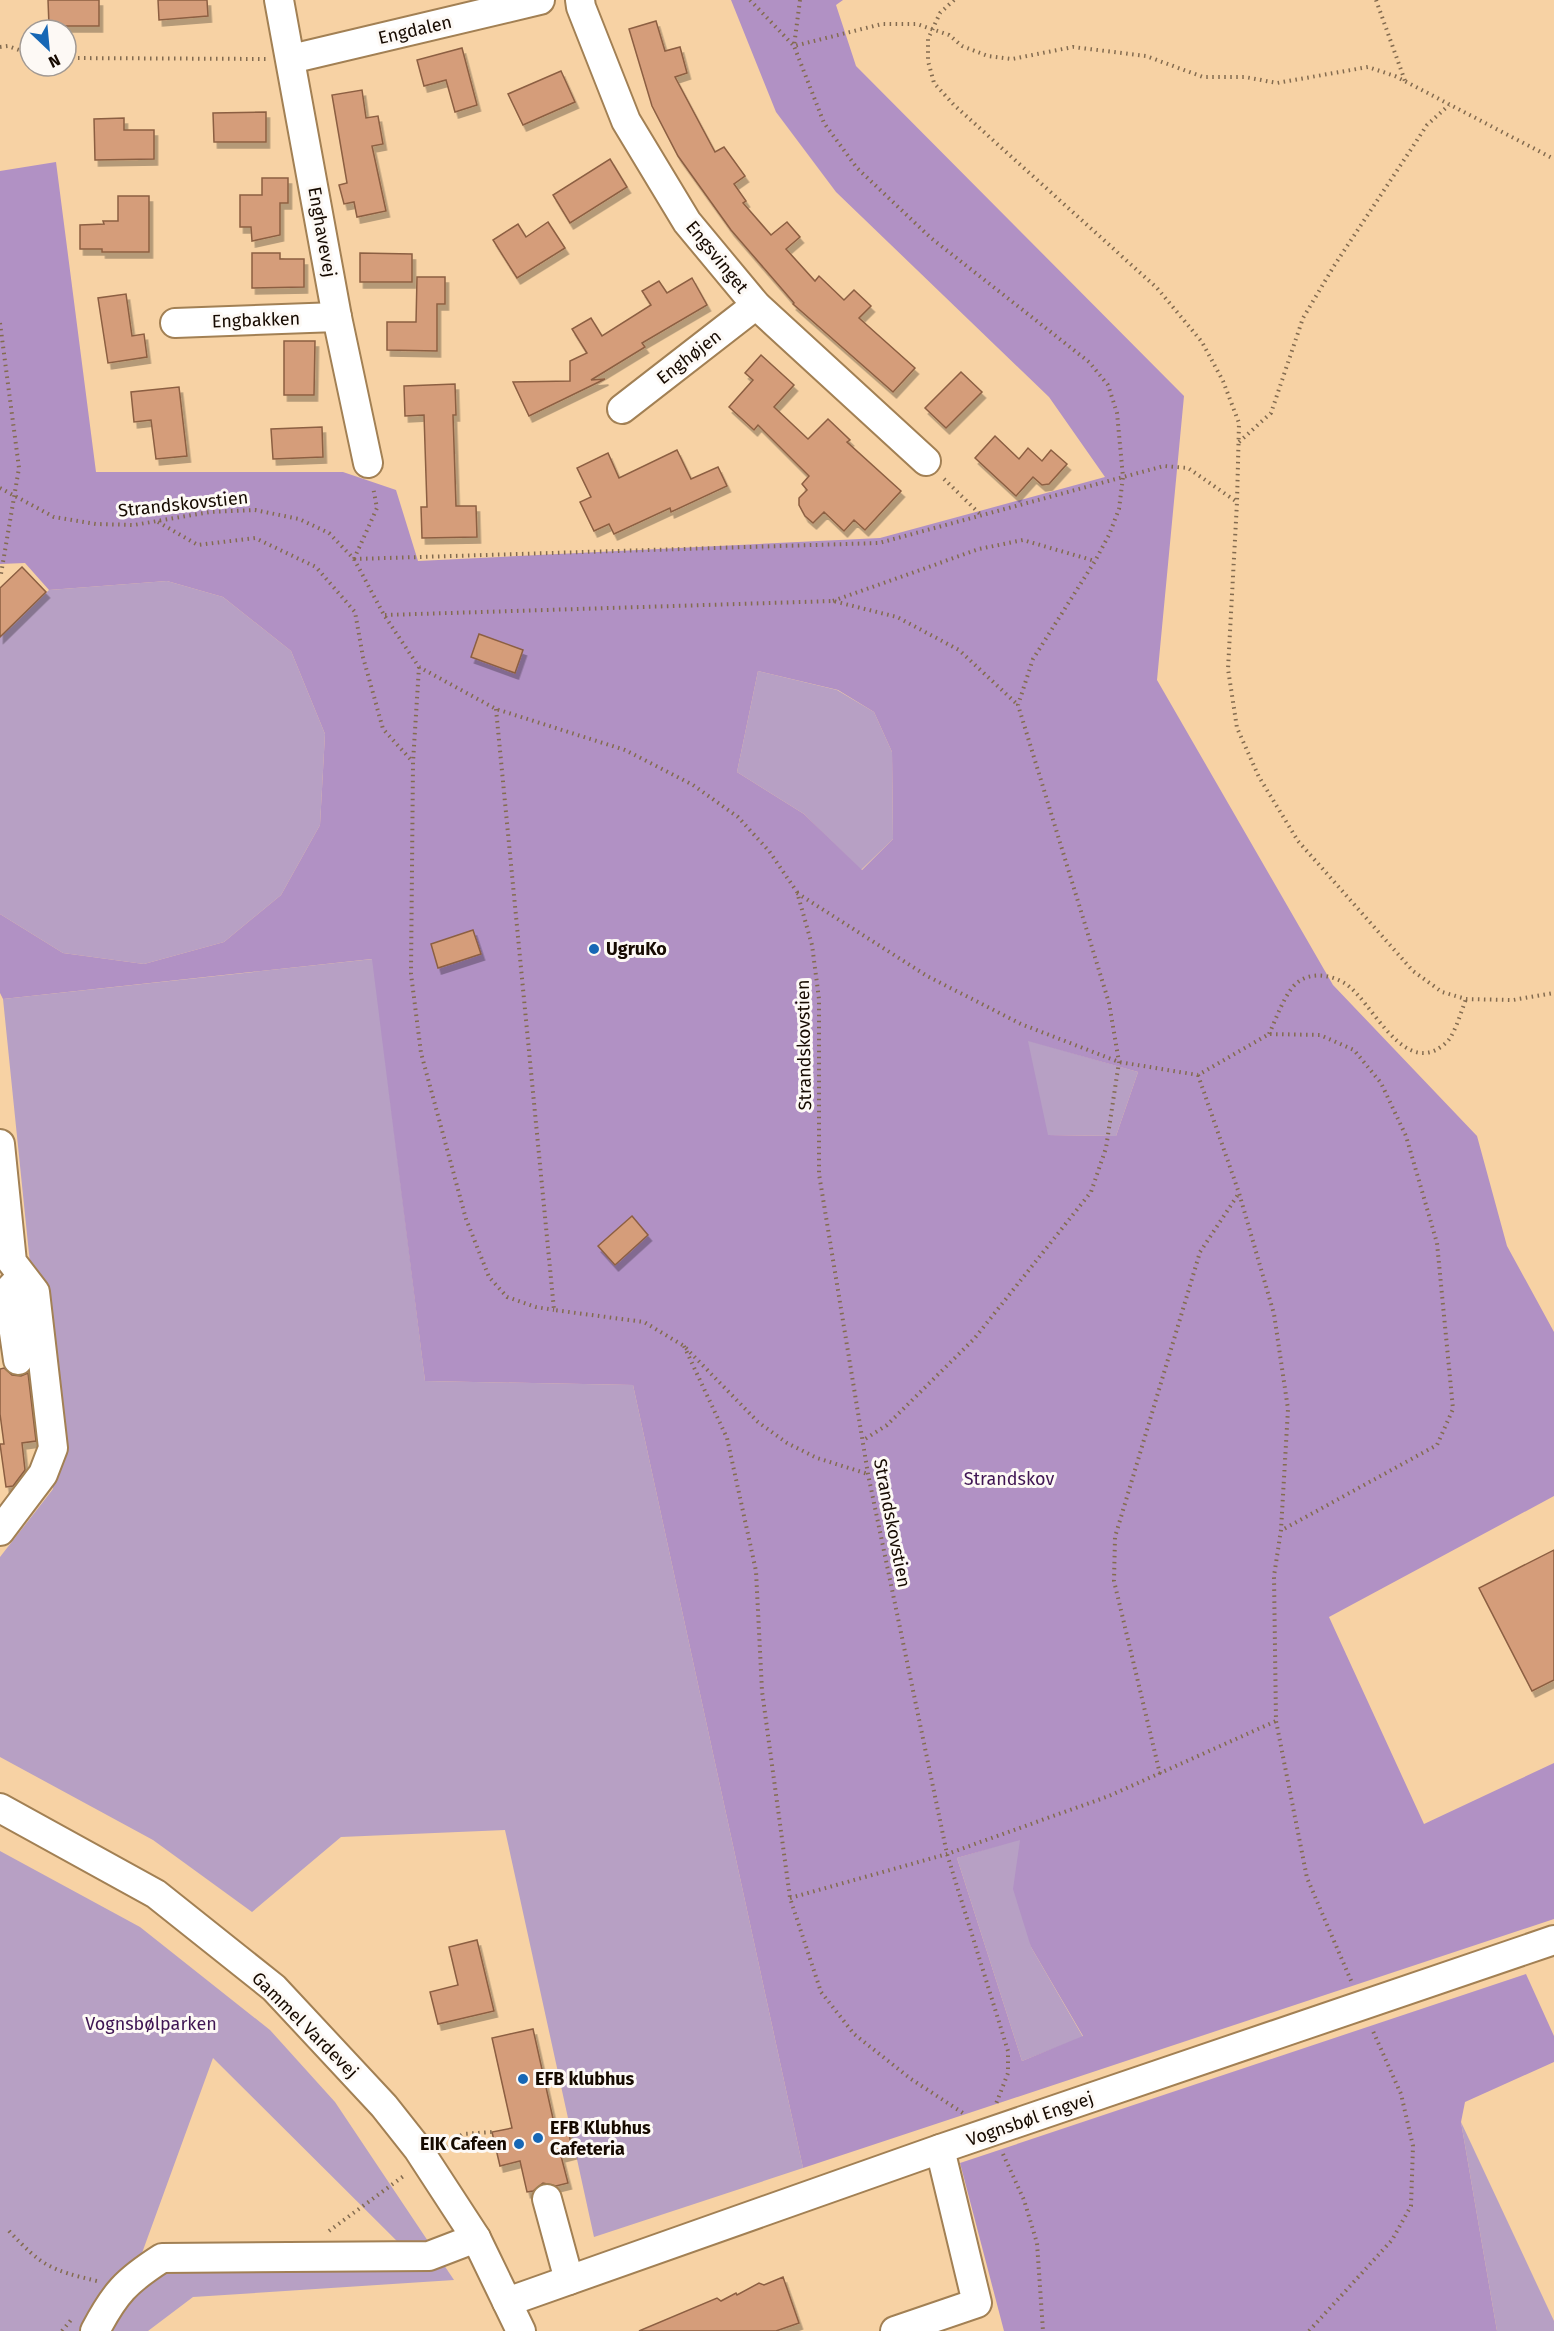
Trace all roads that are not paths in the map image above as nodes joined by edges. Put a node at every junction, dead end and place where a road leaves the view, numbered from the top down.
1 (279, 0) edge
2 (540, 0) edge
3 (580, 0) edge
4 (291, 59) junction
5 (756, 305) junction
6 (337, 317) junction
7 (175, 323) dead end
8 (622, 409) dead end
9 (926, 461) road end
10 (368, 463) road end
11 (0, 1144) edge
12 (22, 1276) junction
13 (12, 1354) edge
14 (0, 1531) edge
15 (0, 1808) edge
16 (1554, 1940) edge
17 (940, 2149) junction
18 (547, 2199) dead end
19 (476, 2238) junction
20 (569, 2280) junction
21 (507, 2302) junction
22 (95, 2331) edge
23 (521, 2331) edge
24 (895, 2331) edge

1 - 4 street, Enghavevej
2 - 4 street, Engdalen
3 - 5 street, Engsvinget
4 - 6 street, Enghavevej
5 - 8 street, Enghøjen
5 - 9 street, Engsvinget
6 - 7 street, Engbakken
6 - 10 street, Enghavevej
11 - 12 street
12 - 13 street
12 - 14 street
15 - 19 street, Gammel Vardevej
16 - 17 street, Vognsbøl Engvej
17 - 20 street, Vognsbøl Engvej
17 - 24 street
18 - 20 street
19 - 21 street, Gammel Vardevej
19 - 22 street
20 - 21 street, Vognsbøl Engvej
21 - 23 street, Gammel Vardevej

